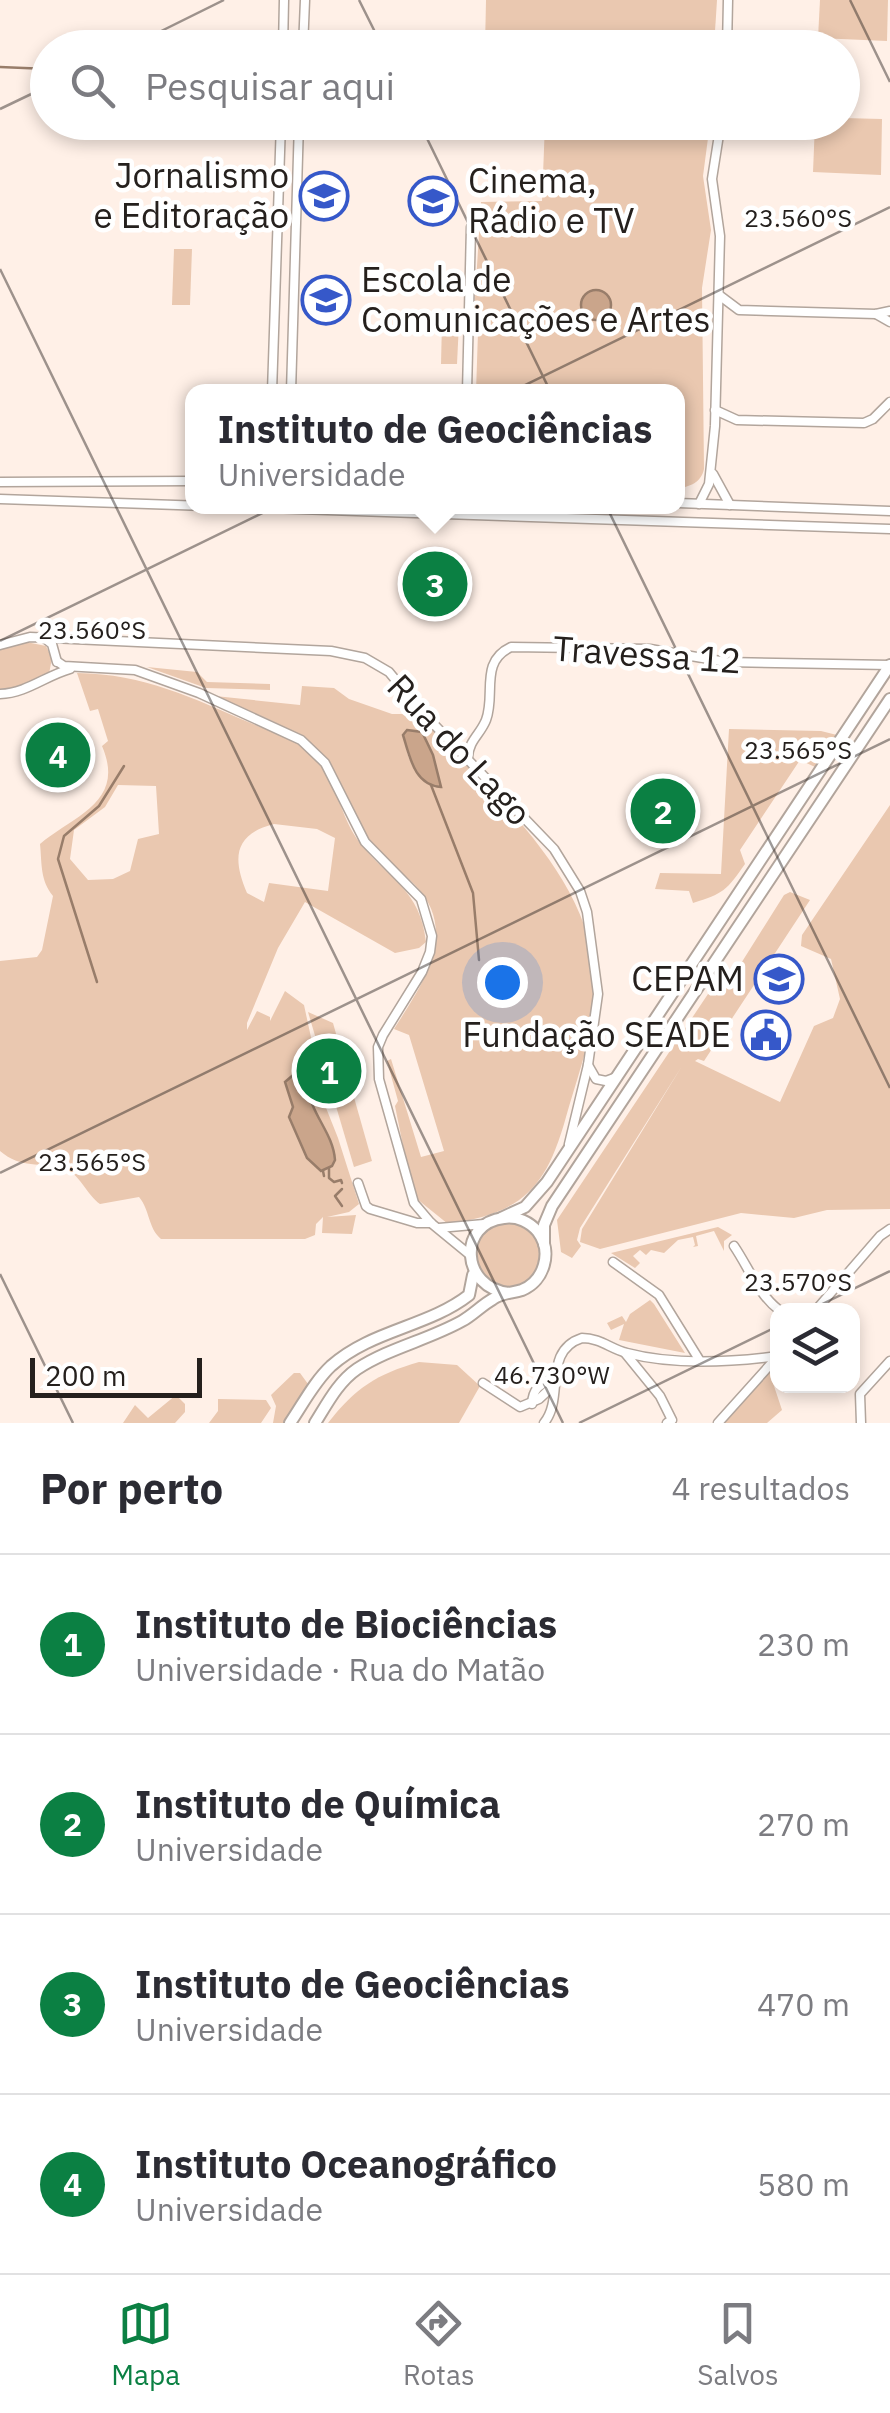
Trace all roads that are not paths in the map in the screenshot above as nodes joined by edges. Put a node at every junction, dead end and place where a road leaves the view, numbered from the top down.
1 (284, 0) edge
2 (305, 0) edge
3 (728, 0) edge
4 (283, 30) edge
5 (304, 30) edge
6 (727, 30) edge
7 (280, 140) edge
8 (299, 140) edge
9 (718, 140) edge
10 (278, 202) junction
11 (297, 202) junction
12 (278, 218) junction
13 (295, 218) junction
14 (471, 227) dead end
15 (295, 290) junction
16 (276, 291) junction
17 (719, 296) junction
18 (276, 305) junction
19 (294, 305) junction
20 (739, 310) junction
21 (890, 311) edge
22 (876, 314) junction
23 (890, 322) edge
24 (717, 324) junction
25 (272, 378) junction
26 (291, 380) junction
27 (272, 384) edge
28 (291, 384) edge
29 (466, 384) edge
30 (890, 402) edge
31 (715, 410) junction
32 (737, 420) junction
33 (715, 426) junction
34 (712, 470) junction
35 (0, 482) edge
36 (72, 482) junction
37 (185, 482) edge
38 (56, 483) junction
39 (0, 500) edge
40 (51, 501) junction
41 (76, 502) junction
42 (685, 503) edge
43 (700, 504) junction
44 (185, 505) edge
45 (730, 505) junction
46 (881, 511) edge
47 (457, 514) edge
48 (549, 514) edge
49 (557, 514) edge
50 (546, 518) junction
51 (559, 519) junction
52 (881, 529) edge
53 (43, 637) junction
54 (74, 640) junction
55 (2, 644) edge
56 (57, 656) junction
57 (890, 665) edge
58 (79, 667) junction
59 (55, 674) junction
60 (0, 694) edge
61 (890, 699) edge
62 (852, 722) junction
63 (868, 733) junction
64 (472, 739) junction
65 (455, 743) junction
66 (468, 757) junction
67 (636, 1047) junction
68 (651, 1057) junction
69 (588, 1066) junction
70 (618, 1075) junction
71 (567, 1151) junction
72 (358, 1183) dead end
73 (501, 1218) junction
74 (489, 1223) junction
75 (434, 1226) junction
76 (890, 1229) edge
77 (544, 1244) junction
78 (734, 1246) dead end
79 (471, 1260) junction
80 (613, 1262) dead end
81 (508, 1293) junction
82 (770, 1303) edge
83 (822, 1303) edge
84 (406, 1326) junction
85 (378, 1337) junction
86 (413, 1343) junction
87 (625, 1352) junction
88 (385, 1355) junction
89 (770, 1357) edge
90 (700, 1361) junction
91 (890, 1361) edge
92 (770, 1365) edge
93 (554, 1382) junction
94 (483, 1383) dead end
95 (298, 1411) junction
96 (671, 1422) edge
97 (290, 1423) edge
98 (304, 1423) edge
99 (314, 1423) edge
100 (544, 1423) edge
101 (718, 1423) edge
102 (861, 1423) edge

1 - 4 street
2 - 5 street
3 - 6 street
7 - 10 street
8 - 11 street
9 - 17 street
10 - 11 street
10 - 12 street
11 - 13 street
12 - 13 street
12 - 16 street
13 - 15 street
14 - 29 street
15 - 16 street
15 - 19 street
16 - 18 street
17 - 20 street
17 - 24 street
18 - 19 street
18 - 25 street
19 - 26 street
20 - 22 street
20 - 24 street
21 - 22 street
22 - 23 street
24 - 31 street
25 - 26 street
25 - 27 street
26 - 28 street
30 - 32 street
31 - 32 street
31 - 33 street
32 - 33 street
33 - 34 street
34 - 43 street
34 - 45 street
35 - 38 street
36 - 37 street
36 - 38 street
36 - 41 street
38 - 40 street
39 - 40 street
40 - 41 street
41 - 44 street
42 - 43 street
43 - 45 street
45 - 46 street
46 - 52 street
47 - 50 street
48 - 50 street
49 - 51 street
50 - 51 street
51 - 52 street
53 - 54 street, Rua do Lago
53 - 55 street, Rua do Lago
53 - 56 street
54 - 56 street
54 - 65 street, Rua do Lago
56 - 58 street
56 - 59 street
57 - 62 main road
57 - 64 street, Travessa 12
58 - 59 street
58 - 75 street
59 - 60 street
61 - 63 main road
62 - 63 main road
62 - 67 main road
63 - 68 main road
64 - 65 street
64 - 66 street, Travessa 12
65 - 66 street, Rua do Lago
66 - 69 street, Rua do Lago
67 - 68 main road
67 - 70 main road
68 - 77 main road
69 - 70 street
69 - 71 street, Rua do Lago
70 - 71 main road
71 - 73 main road
72 - 75 street
73 - 74 main road
73 - 77 main road
74 - 75 street
74 - 79 main road
75 - 79 street
76 - 83 street
77 - 81 main road
78 - 82 street
79 - 81 main road
79 - 84 main road
80 - 90 street
81 - 86 main road
84 - 85 main road
84 - 86 main road
85 - 88 main road
85 - 95 main road
86 - 88 main road
87 - 90 street
87 - 93 street
87 - 96 street
88 - 99 main road
89 - 90 street
91 - 102 street
92 - 101 street
93 - 94 street
93 - 100 street
95 - 97 main road
95 - 98 main road

